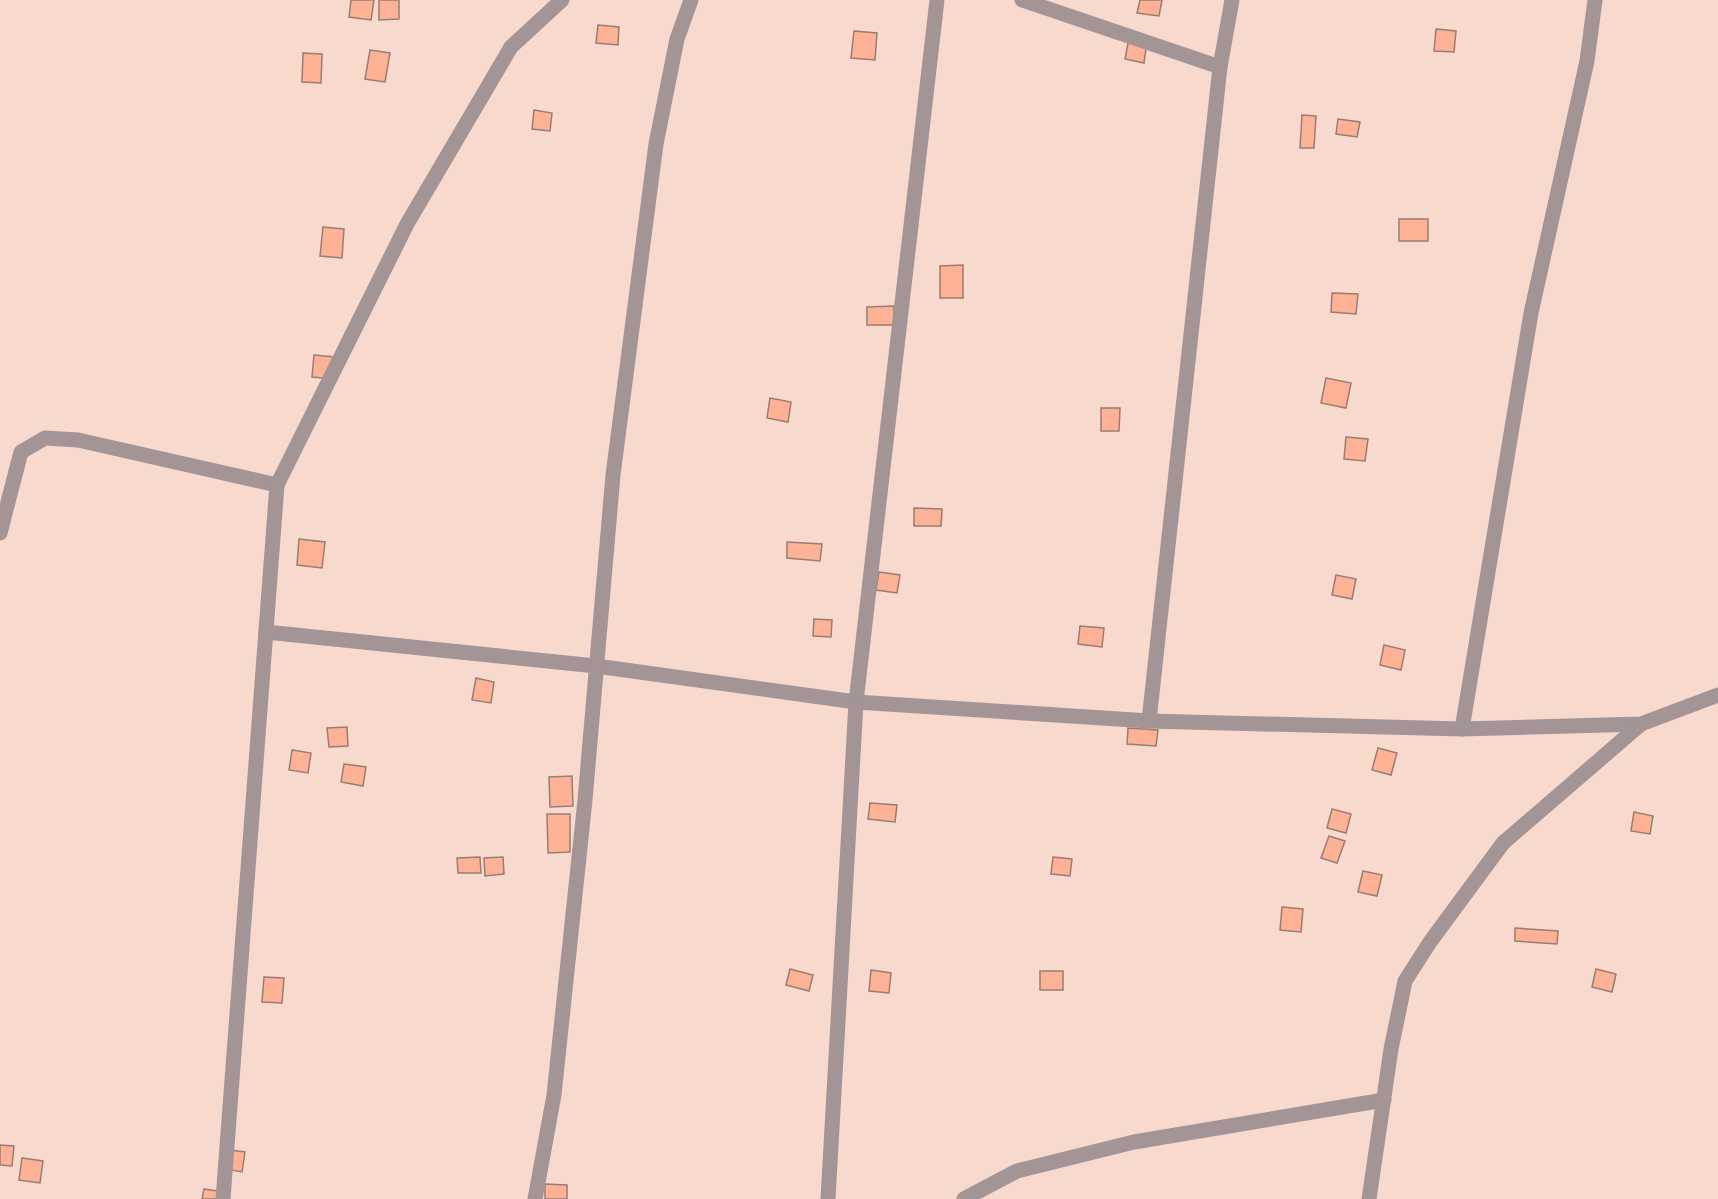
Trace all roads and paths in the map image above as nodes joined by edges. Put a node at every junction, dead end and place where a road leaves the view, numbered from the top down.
1 (562, 0) edge
2 (691, 0) edge
3 (937, 0) edge
4 (1022, 0) edge
5 (1232, 0) edge
6 (1595, 0) edge
7 (1221, 68) junction
8 (276, 485) junction
9 (0, 533) edge
10 (266, 632) junction
11 (596, 666) junction
12 (1718, 695) edge
13 (856, 702) junction
14 (1149, 721) junction
15 (1641, 724) junction
16 (1462, 729) junction
17 (1384, 1100) junction
18 (223, 1199) edge
19 (535, 1199) edge
20 (828, 1199) edge
21 (964, 1199) edge
22 (1369, 1199) edge

1 - 8 street
2 - 11 street
3 - 13 street
4 - 7 street
5 - 7 street
6 - 16 street
7 - 14 street
8 - 9 street
8 - 10 street
10 - 11 street
10 - 18 street
11 - 13 street
11 - 19 street
12 - 15 street
13 - 14 street
13 - 20 street
14 - 16 street
15 - 16 street
15 - 17 street
17 - 21 street
17 - 22 street

